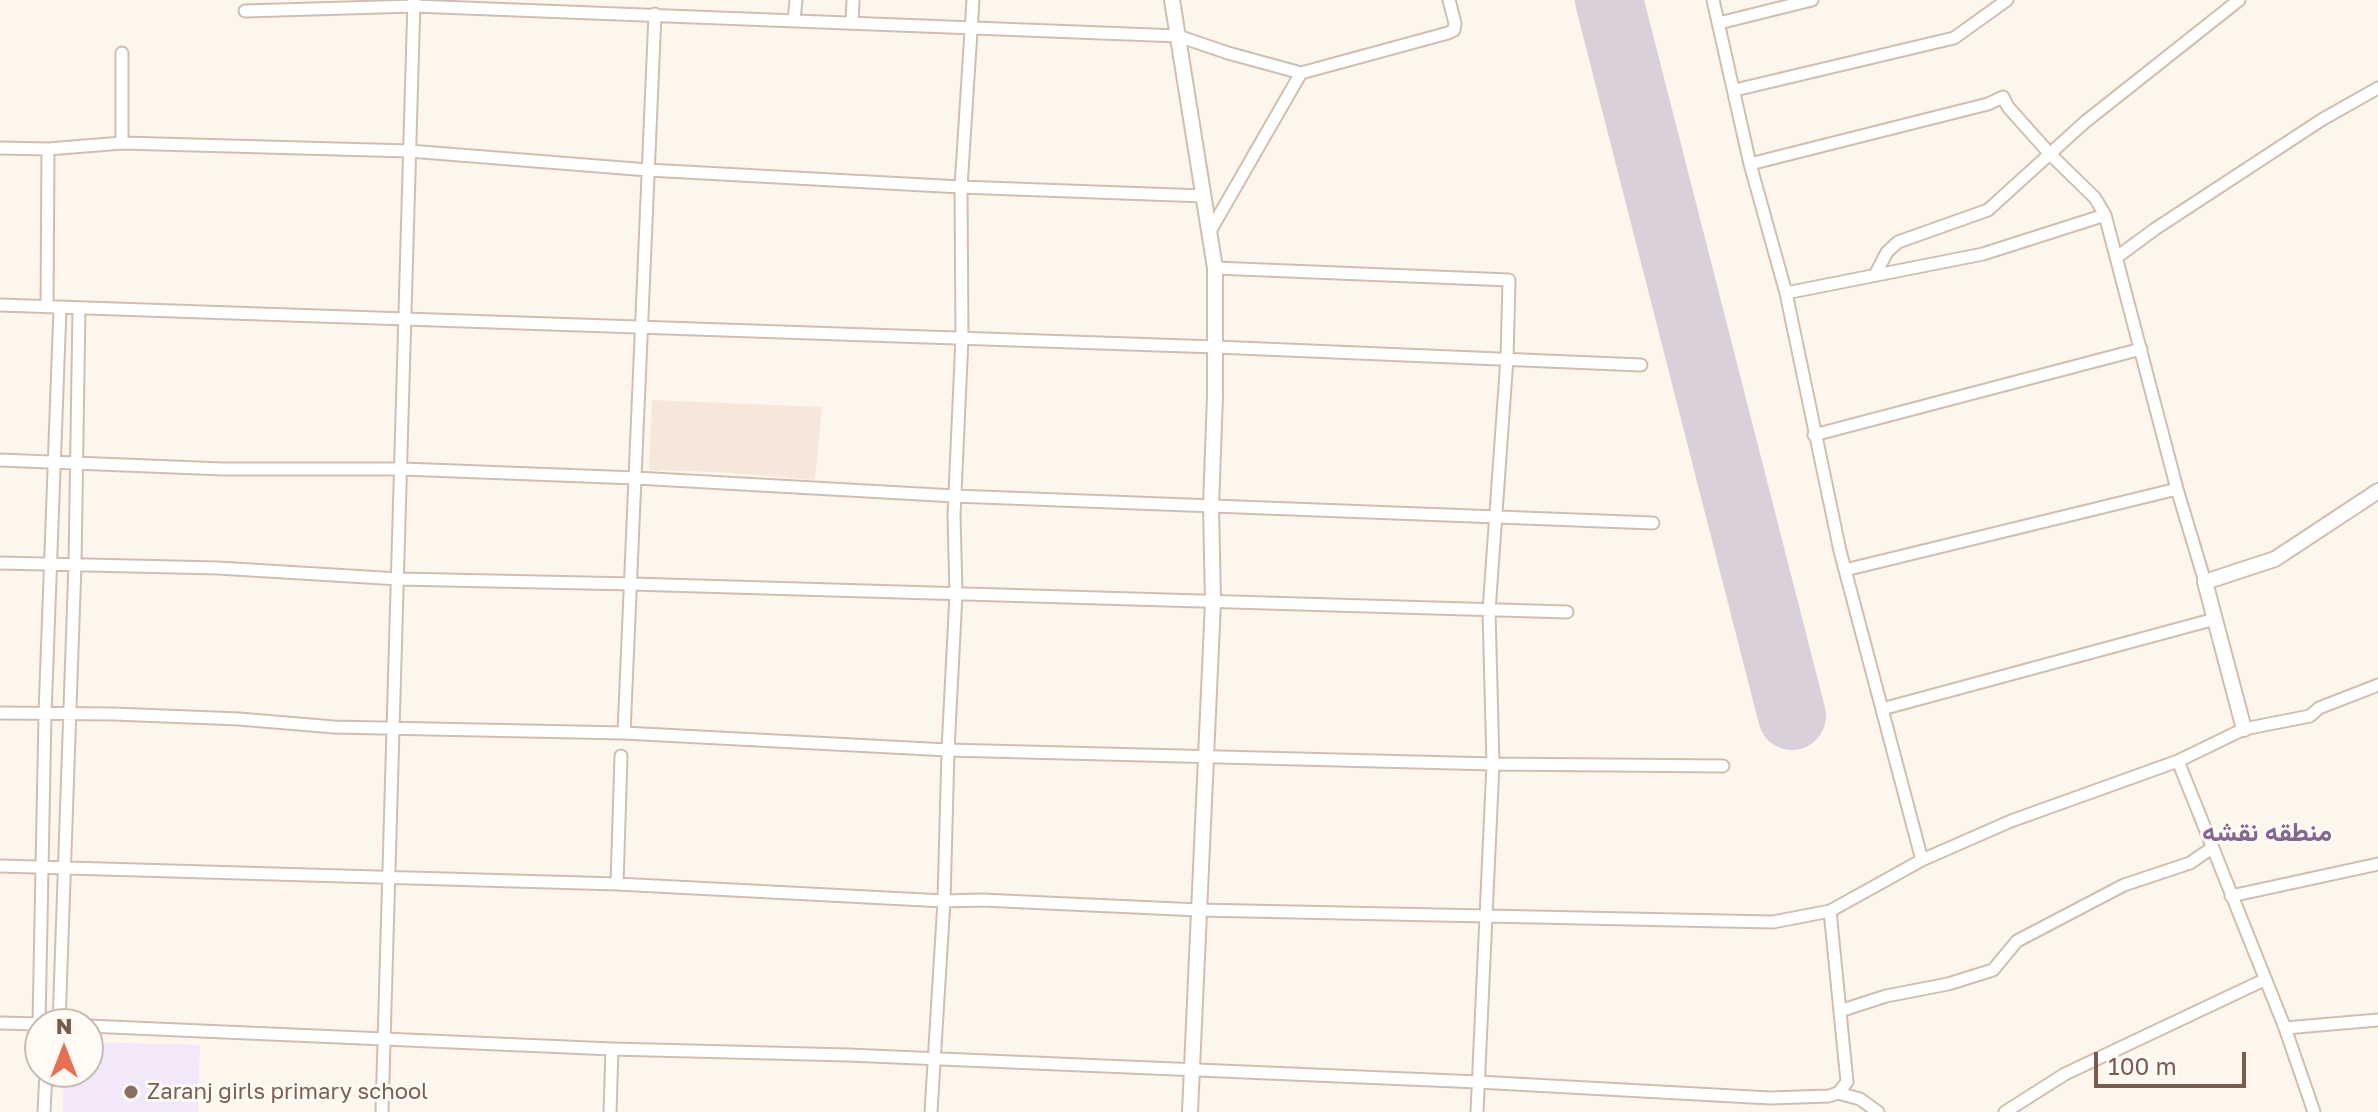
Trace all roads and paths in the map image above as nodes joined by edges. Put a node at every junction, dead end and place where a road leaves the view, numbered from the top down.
1 (796, 0) edge
2 (853, 0) edge
3 (973, 0) edge
4 (1172, 0) edge
5 (1449, 0) edge
6 (1713, 0) edge
7 (1812, 0) edge
8 (2007, 0) edge
9 (2239, 0) edge
10 (414, 3) edge
11 (245, 11) dead end
12 (655, 14) junction
13 (794, 20) junction
14 (852, 22) junction
15 (1719, 23) junction
16 (971, 28) junction
17 (1178, 36) junction
18 (122, 53) dead end
19 (1301, 73) junction
20 (2378, 88) edge
21 (1735, 90) junction
22 (122, 143) junction
23 (0, 148) edge
24 (48, 149) junction
25 (409, 151) junction
26 (2050, 154) junction
27 (1750, 164) junction
28 (648, 170) junction
29 (961, 187) junction
30 (1203, 196) junction
31 (2105, 215) junction
32 (1209, 233) junction
33 (2117, 257) junction
34 (1215, 268) junction
35 (1875, 275) junction
36 (1786, 293) junction
37 (0, 305) edge
38 (47, 307) junction
39 (60, 308) junction
40 (79, 309) junction
41 (407, 319) junction
42 (643, 326) junction
43 (962, 338) junction
44 (1216, 347) junction
45 (2141, 349) junction
46 (1507, 358) junction
47 (1641, 365) dead end
48 (1814, 435) junction
49 (0, 460) edge
50 (55, 462) junction
51 (75, 463) junction
52 (403, 469) junction
53 (636, 478) junction
54 (2177, 489) junction
55 (2378, 491) edge
56 (955, 496) junction
57 (1211, 506) junction
58 (1497, 517) junction
59 (1653, 523) dead end
60 (0, 563) edge
61 (51, 564) junction
62 (75, 564) junction
63 (1845, 570) junction
64 (399, 579) junction
65 (2205, 582) junction
66 (632, 584) junction
67 (956, 594) junction
68 (1213, 602) junction
69 (1489, 611) junction
70 (1567, 612) dead end
71 (2215, 619) junction
72 (2378, 685) edge
73 (1882, 709) junction
74 (0, 713) edge
75 (69, 713) junction
76 (45, 714) junction
77 (394, 728) junction
78 (2244, 729) junction
79 (624, 733) junction
80 (948, 750) junction
81 (621, 756) dead end
82 (1204, 756) junction
83 (2178, 761) junction
84 (1493, 764) junction
85 (1723, 766) dead end
86 (2212, 848) junction
87 (1922, 860) junction
88 (2378, 864) edge
89 (0, 866) edge
90 (43, 867) junction
91 (64, 868) junction
92 (391, 877) junction
93 (617, 884) junction
94 (2231, 896) junction
95 (944, 901) junction
96 (1199, 910) junction
97 (1830, 911) junction
98 (1485, 915) junction
99 (2264, 980) junction
100 (39, 1008) edge
101 (60, 1008) edge
102 (1840, 1011) junction
103 (2378, 1020) edge
104 (0, 1023) edge
105 (24, 1024) edge
106 (104, 1027) edge
107 (2285, 1028) junction
108 (386, 1041) junction
109 (612, 1049) junction
110 (933, 1059) junction
111 (1193, 1072) junction
112 (1478, 1082) junction
113 (45, 1088) edge
114 (1838, 1093) junction
115 (1770, 1098) junction
116 (44, 1112) edge
117 (382, 1112) edge
118 (610, 1112) edge
119 (931, 1112) edge
120 (1190, 1112) edge
121 (1477, 1112) edge
122 (1770, 1112) edge
123 (1878, 1112) edge
124 (2005, 1112) edge
125 (2314, 1112) edge

1 - 13 street
2 - 14 street
3 - 16 street
4 - 17 street
5 - 19 street
6 - 15 street
7 - 15 street
8 - 21 street
9 - 26 street
10 - 11 street
10 - 12 street
10 - 25 street
12 - 13 street
12 - 28 street
13 - 14 street
14 - 16 street
15 - 21 street
16 - 17 street
16 - 29 street
17 - 19 street
17 - 30 street
18 - 22 street
19 - 32 street
20 - 33 street
21 - 27 street
22 - 24 street
22 - 25 street
23 - 24 street
24 - 38 street
25 - 28 street
25 - 41 street
26 - 27 street
26 - 31 street
26 - 35 street
27 - 36 street
28 - 29 street
28 - 42 street
29 - 30 street
29 - 43 street
30 - 32 street
31 - 33 street
31 - 35 street
32 - 34 street
33 - 45 street
34 - 44 street
34 - 46 street
35 - 36 street
36 - 48 street
37 - 38 street
38 - 39 street
39 - 40 street
39 - 50 street
40 - 41 street
40 - 51 street
41 - 42 street
41 - 52 street
42 - 43 street
42 - 53 street
43 - 44 street
43 - 56 street
44 - 46 street
44 - 57 street
45 - 48 street
45 - 54 street
46 - 47 street
46 - 58 street
48 - 63 street
49 - 50 street
50 - 51 street
50 - 61 street
51 - 52 street
51 - 62 street
52 - 53 street
52 - 64 street
53 - 56 street
53 - 66 street
54 - 63 street
54 - 65 street
55 - 65 street
56 - 57 street
56 - 67 street
57 - 58 street
57 - 68 street
58 - 59 street
58 - 69 street
60 - 61 street
61 - 62 street
61 - 76 street
62 - 64 street
62 - 75 street
63 - 73 street
64 - 66 street
64 - 77 street
65 - 71 street
66 - 67 street
66 - 79 street
67 - 68 street
67 - 80 street
68 - 69 street
68 - 82 street
69 - 70 street
69 - 84 street
71 - 73 street
71 - 78 street
72 - 78 street
73 - 87 street
74 - 76 street
75 - 76 street
75 - 77 street
75 - 91 street
76 - 90 street
77 - 79 street
77 - 92 street
78 - 83 street
79 - 80 street
80 - 82 street
80 - 95 street
81 - 93 street
82 - 84 street
82 - 96 street
83 - 86 street
83 - 87 street
84 - 85 street
84 - 98 street
86 - 94 street
86 - 102 street
87 - 97 street
88 - 94 street
89 - 90 street
90 - 91 street
90 - 100 street
91 - 92 street
91 - 101 street
92 - 93 street
92 - 108 street
93 - 95 street
94 - 99 street
95 - 96 street
95 - 110 street
96 - 98 street
96 - 111 street
97 - 98 street
97 - 102 street
98 - 112 street
99 - 107 street
99 - 124 street
102 - 114 street
103 - 107 street
104 - 105 street
106 - 108 street
107 - 125 street
108 - 109 street
108 - 117 street
109 - 110 street
109 - 118 street
110 - 111 street
110 - 119 street
111 - 112 street
111 - 120 street
112 - 115 street
112 - 121 street
113 - 116 street
114 - 115 street
114 - 123 street
115 - 122 street

